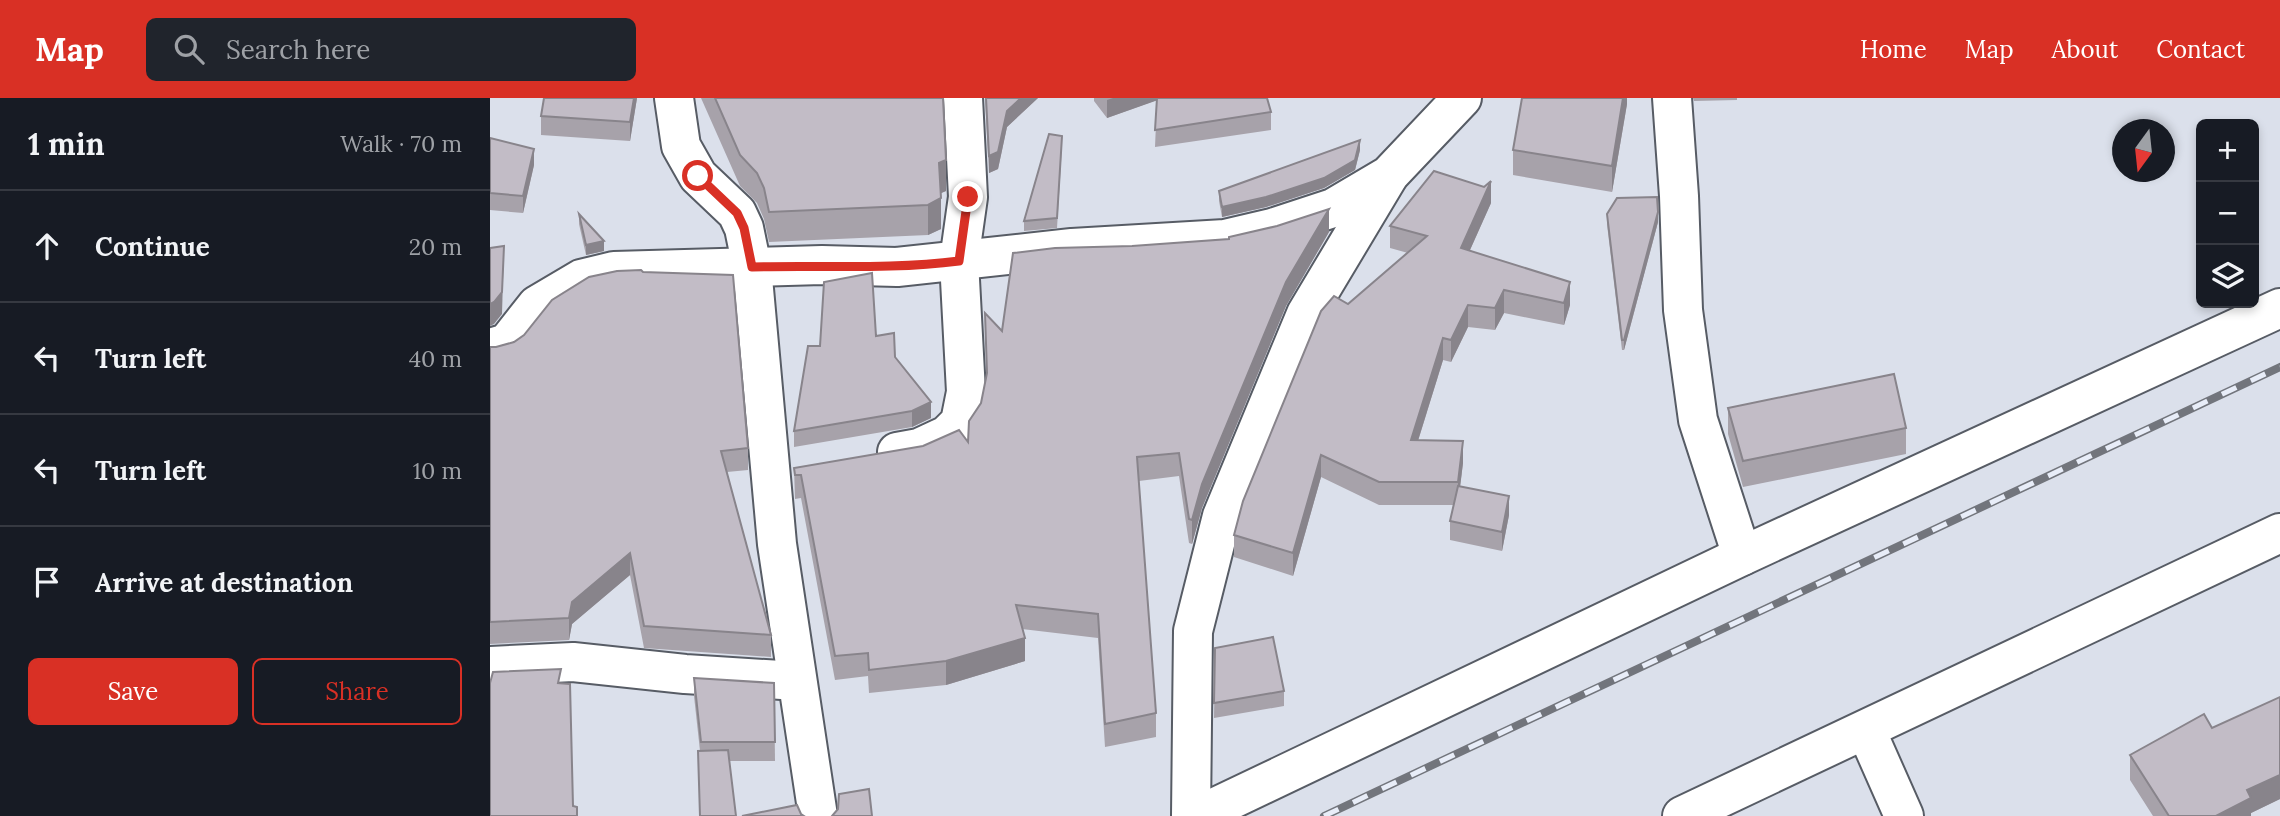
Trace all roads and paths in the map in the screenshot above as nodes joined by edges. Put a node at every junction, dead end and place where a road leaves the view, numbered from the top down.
1 (674, 98) edge
2 (963, 98) edge
3 (1462, 98) edge
4 (1672, 98) edge
5 (1389, 175) junction
6 (959, 261) junction
7 (752, 267) junction
8 (2280, 308) edge
9 (490, 348) edge
10 (868, 457) edge
11 (2280, 533) edge
12 (1742, 556) junction
13 (490, 666) edge
14 (797, 681) junction
15 (1866, 730) junction
16 (818, 816) edge
17 (1191, 816) edge
18 (1197, 816) edge
19 (1682, 816) edge
20 (1904, 816) edge

1 - 7 street
2 - 6 street
3 - 5 street
4 - 12 street
5 - 6 street
5 - 17 street
6 - 7 street
6 - 10 street
7 - 9 street
7 - 14 street
8 - 12 street
11 - 15 street
12 - 18 street
13 - 14 street
14 - 16 street
15 - 19 street
15 - 20 street

